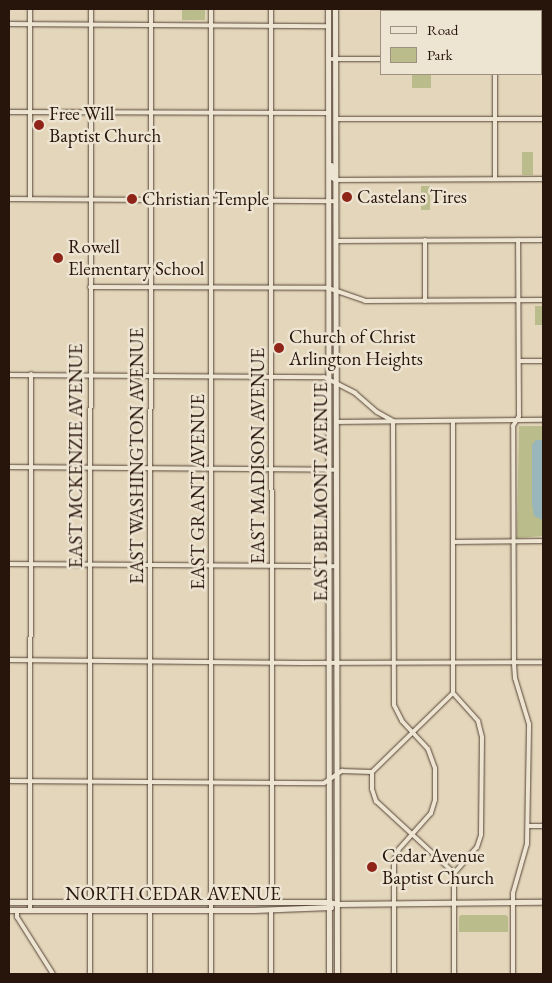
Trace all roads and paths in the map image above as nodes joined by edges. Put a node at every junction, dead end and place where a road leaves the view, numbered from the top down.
1 (30, 9) edge
2 (91, 9) edge
3 (151, 9) edge
4 (211, 9) edge
5 (271, 9) edge
6 (328, 9) edge
7 (335, 9) edge
8 (9, 24) edge
9 (30, 24) junction
10 (91, 24) junction
11 (151, 25) junction
12 (211, 25) junction
13 (271, 25) junction
14 (328, 26) junction
15 (328, 59) junction
16 (335, 59) junction
17 (380, 59) edge
18 (495, 75) edge
19 (9, 112) edge
20 (30, 112) junction
21 (91, 112) junction
22 (151, 112) junction
23 (211, 112) junction
24 (271, 112) junction
25 (328, 113) junction
26 (336, 119) junction
27 (495, 119) junction
28 (543, 119) edge
29 (328, 142) junction
30 (495, 179) junction
31 (543, 179) edge
32 (336, 180) junction
33 (9, 199) edge
34 (30, 199) junction
35 (91, 199) junction
36 (151, 200) junction
37 (211, 200) junction
38 (271, 200) junction
39 (328, 200) junction
40 (336, 200) junction
41 (336, 240) junction
42 (425, 240) junction
43 (518, 240) junction
44 (543, 240) edge
45 (90, 287) junction
46 (151, 288) junction
47 (211, 288) junction
48 (271, 288) junction
49 (328, 288) junction
50 (336, 292) junction
51 (518, 300) junction
52 (543, 300) edge
53 (425, 301) junction
54 (519, 361) junction
55 (543, 361) edge
56 (31, 374) junction
57 (90, 374) junction
58 (9, 375) edge
59 (150, 375) junction
60 (211, 376) junction
61 (271, 377) junction
62 (328, 379) junction
63 (336, 383) junction
64 (543, 420) edge
65 (393, 421) junction
66 (453, 421) junction
67 (516, 421) junction
68 (336, 422) junction
69 (9, 467) edge
70 (90, 467) junction
71 (31, 468) junction
72 (150, 468) junction
73 (211, 469) junction
74 (272, 470) junction
75 (328, 470) junction
76 (336, 470) junction
77 (543, 541) edge
78 (453, 542) junction
79 (514, 542) junction
80 (9, 564) edge
81 (30, 564) junction
82 (90, 564) junction
83 (150, 564) junction
84 (211, 565) junction
85 (272, 566) junction
86 (328, 566) junction
87 (336, 566) junction
88 (9, 660) edge
89 (31, 660) junction
90 (90, 661) junction
91 (150, 662) junction
92 (211, 662) junction
93 (272, 662) junction
94 (329, 662) junction
95 (337, 662) junction
96 (453, 662) junction
97 (514, 662) junction
98 (543, 662) edge
99 (393, 663) junction
100 (453, 693) junction
101 (412, 732) junction
102 (372, 772) junction
103 (338, 774) junction
104 (329, 780) junction
105 (9, 781) edge
106 (31, 782) junction
107 (90, 782) junction
108 (150, 782) junction
109 (212, 783) junction
110 (272, 783) junction
111 (528, 826) junction
112 (543, 826) edge
113 (412, 834) junction
114 (454, 873) junction
115 (9, 902) edge
116 (30, 902) junction
117 (90, 902) junction
118 (120, 902) junction
119 (329, 902) junction
120 (513, 902) junction
121 (543, 902) edge
122 (150, 903) junction
123 (212, 903) junction
124 (272, 903) junction
125 (454, 903) junction
126 (337, 904) junction
127 (394, 904) junction
128 (329, 908) junction
129 (9, 910) edge
130 (16, 910) junction
131 (30, 910) junction
132 (60, 910) junction
133 (90, 910) junction
134 (150, 910) junction
135 (271, 910) junction
136 (211, 911) junction
137 (53, 974) edge
138 (90, 974) edge
139 (150, 974) edge
140 (210, 974) edge
141 (271, 974) edge
142 (329, 974) edge
143 (337, 974) edge
144 (394, 974) edge
145 (454, 974) edge
146 (513, 974) edge

1 - 9 street
2 - 10 street, EAST MCKENZIE AVENUE
3 - 11 street, EAST WASHINGTON AVENUE
4 - 12 street, EAST GRANT AVENUE
5 - 13 street, EAST MADISON AVENUE
6 - 14 main road, EAST BELMONT AVENUE
7 - 16 main road, EAST BELMONT AVENUE
8 - 9 street
9 - 10 street
9 - 20 street
10 - 11 street
10 - 21 street, EAST MCKENZIE AVENUE
11 - 12 street
11 - 22 street, EAST WASHINGTON AVENUE
12 - 13 street
12 - 23 street, EAST GRANT AVENUE
13 - 14 street
13 - 24 street, EAST MADISON AVENUE
14 - 15 main road, EAST BELMONT AVENUE
15 - 16 street
15 - 25 main road, EAST BELMONT AVENUE
16 - 17 street
16 - 26 main road, EAST BELMONT AVENUE
18 - 27 street
19 - 20 street
20 - 21 street
20 - 34 street
21 - 22 street
21 - 35 street, EAST MCKENZIE AVENUE
22 - 23 street
22 - 36 street, EAST WASHINGTON AVENUE
23 - 24 street
23 - 37 street, EAST GRANT AVENUE
24 - 25 street
24 - 38 street, EAST MADISON AVENUE
25 - 29 main road, EAST BELMONT AVENUE
26 - 27 street
26 - 32 main road, EAST BELMONT AVENUE
27 - 28 street
27 - 30 street
29 - 32 main road
29 - 39 main road, EAST BELMONT AVENUE
30 - 31 street
30 - 32 street
32 - 40 main road, EAST BELMONT AVENUE
33 - 34 street
34 - 35 street
35 - 36 street
35 - 45 street, EAST MCKENZIE AVENUE
36 - 37 street
36 - 46 street, EAST WASHINGTON AVENUE
37 - 38 street
37 - 47 street, EAST GRANT AVENUE
38 - 39 street
38 - 48 street, EAST MADISON AVENUE
39 - 40 street
39 - 49 main road, EAST BELMONT AVENUE
40 - 41 main road, EAST BELMONT AVENUE
41 - 42 street
41 - 50 main road, EAST BELMONT AVENUE
42 - 43 street
42 - 53 street
43 - 44 street
43 - 51 street
45 - 46 street
45 - 57 street, EAST MCKENZIE AVENUE
46 - 47 street
46 - 59 street, EAST WASHINGTON AVENUE
47 - 48 street
47 - 60 street, EAST GRANT AVENUE
48 - 49 street
48 - 61 street, EAST MADISON AVENUE
49 - 50 street
49 - 62 main road, EAST BELMONT AVENUE
50 - 53 street
50 - 63 main road, EAST BELMONT AVENUE
51 - 52 street
51 - 53 street
51 - 54 street
54 - 55 street
54 - 67 street
56 - 57 street
56 - 58 street
56 - 71 street
57 - 59 street
57 - 70 street, EAST MCKENZIE AVENUE
59 - 60 street
59 - 72 street, EAST WASHINGTON AVENUE
60 - 61 street
60 - 73 street, EAST GRANT AVENUE
61 - 62 street
61 - 74 street, EAST MADISON AVENUE
62 - 63 street
62 - 75 main road, EAST BELMONT AVENUE
63 - 65 street
63 - 68 main road, EAST BELMONT AVENUE
64 - 67 street
65 - 66 street
65 - 68 street
65 - 99 street
66 - 67 street
66 - 78 street
67 - 79 street
68 - 76 main road, EAST BELMONT AVENUE
69 - 71 street
70 - 71 street
70 - 72 street
70 - 82 street, EAST MCKENZIE AVENUE
71 - 81 street
72 - 73 street
72 - 83 street, EAST WASHINGTON AVENUE
73 - 74 street
73 - 84 street, EAST GRANT AVENUE
74 - 75 street
74 - 85 street, EAST MADISON AVENUE
75 - 76 street
75 - 86 main road, EAST BELMONT AVENUE
76 - 87 main road, EAST BELMONT AVENUE
77 - 79 street
78 - 79 street
78 - 96 street
79 - 97 street
80 - 81 street
81 - 82 street
81 - 89 street
82 - 83 street
82 - 90 street, EAST MCKENZIE AVENUE
83 - 84 street
83 - 91 street, EAST WASHINGTON AVENUE
84 - 85 street
84 - 92 street, EAST GRANT AVENUE
85 - 86 street
85 - 93 street, EAST MADISON AVENUE
86 - 87 street
86 - 94 main road, EAST BELMONT AVENUE
87 - 95 main road, EAST BELMONT AVENUE
88 - 89 street
89 - 90 street
89 - 106 street
90 - 91 street
90 - 107 street, EAST MCKENZIE AVENUE
91 - 92 street
91 - 108 street, EAST WASHINGTON AVENUE
92 - 93 street
92 - 109 street, EAST GRANT AVENUE
93 - 94 street
93 - 110 street, EAST MADISON AVENUE
94 - 95 street
94 - 104 main road, EAST BELMONT AVENUE
95 - 99 street
95 - 103 main road, EAST BELMONT AVENUE
96 - 97 street
96 - 99 street
96 - 100 street
97 - 98 street
97 - 111 street
99 - 101 street
100 - 101 street
100 - 114 street
101 - 102 street
101 - 113 street
102 - 103 street
102 - 113 street
103 - 104 street
103 - 126 main road, EAST BELMONT AVENUE
104 - 110 street
104 - 119 main road, EAST BELMONT AVENUE
105 - 106 street
106 - 107 street
106 - 116 street
107 - 108 street
107 - 117 street, EAST MCKENZIE AVENUE
108 - 109 street
108 - 122 street, EAST WASHINGTON AVENUE
109 - 110 street
109 - 123 street, EAST GRANT AVENUE
110 - 124 street, EAST MADISON AVENUE
111 - 112 street
111 - 120 street
113 - 114 street
113 - 127 street
114 - 125 street
115 - 116 main road, NORTH CEDAR AVENUE
116 - 117 main road, NORTH CEDAR AVENUE
116 - 131 street
117 - 118 main road, NORTH CEDAR AVENUE
117 - 132 main road
118 - 122 main road, NORTH CEDAR AVENUE
118 - 133 main road
119 - 124 main road, NORTH CEDAR AVENUE
119 - 126 main road, NORTH CEDAR AVENUE
119 - 128 main road, EAST BELMONT AVENUE
120 - 121 main road, NORTH CEDAR AVENUE
120 - 125 main road, NORTH CEDAR AVENUE
120 - 146 street
122 - 123 main road, NORTH CEDAR AVENUE
123 - 124 main road, NORTH CEDAR AVENUE
123 - 136 street, EAST GRANT AVENUE
125 - 127 main road, NORTH CEDAR AVENUE
125 - 145 street
126 - 127 main road, NORTH CEDAR AVENUE
126 - 128 main road, NORTH CEDAR AVENUE
126 - 143 main road, EAST BELMONT AVENUE
127 - 144 street
128 - 135 main road, NORTH CEDAR AVENUE
128 - 142 main road, EAST BELMONT AVENUE
129 - 130 main road, NORTH CEDAR AVENUE
130 - 131 main road, NORTH CEDAR AVENUE
130 - 137 street
131 - 132 main road, NORTH CEDAR AVENUE
132 - 133 main road, NORTH CEDAR AVENUE
133 - 134 main road, NORTH CEDAR AVENUE
133 - 138 street
134 - 136 main road, NORTH CEDAR AVENUE
134 - 139 street
135 - 136 main road, NORTH CEDAR AVENUE
135 - 141 street
136 - 140 street, EAST GRANT AVENUE

